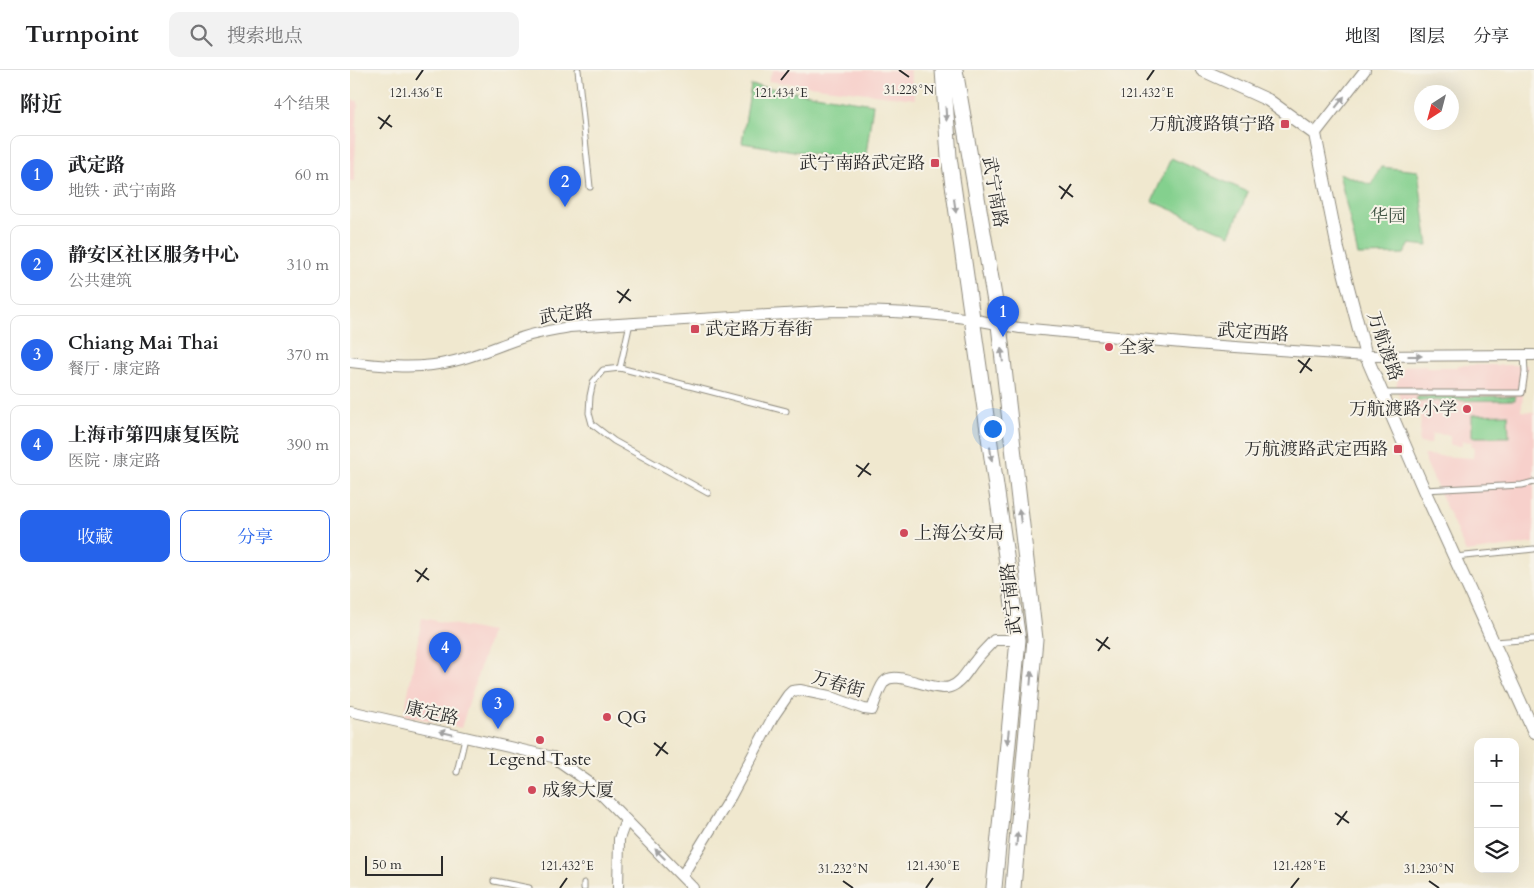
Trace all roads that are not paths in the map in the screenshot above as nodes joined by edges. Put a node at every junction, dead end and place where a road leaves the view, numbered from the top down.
1 (578, 70) edge
2 (943, 70) edge
3 (955, 70) edge
4 (1202, 70) edge
5 (1365, 70) edge
6 (1315, 134) junction
7 (590, 187) dead end
8 (972, 320) junction
9 (630, 323) junction
10 (999, 326) junction
11 (1529, 355) edge
12 (1366, 356) junction
13 (350, 362) edge
14 (620, 368) junction
15 (1382, 393) junction
16 (786, 411) dead end
17 (1534, 482) edge
18 (1424, 490) junction
19 (708, 493) dead end
20 (1534, 548) edge
21 (1455, 558) junction
22 (1534, 638) edge
23 (1018, 640) junction
24 (1494, 642) junction
25 (350, 711) edge
26 (1534, 732) edge
27 (465, 738) junction
28 (457, 772) dead end
29 (626, 820) junction
30 (682, 876) junction
31 (494, 881) dead end
32 (529, 888) edge
33 (618, 888) edge
34 (693, 888) edge
35 (994, 888) edge
36 (1013, 888) edge

1 - 7 lane
2 -> 8 main road, 武宁南路
3 - 10 main road, 武宁南路
4 - 6 street
6 -> 5 street
6 - 12 street, 万航渡路
8 - 9 street, 武定路
8 - 10 street, 武定西路
8 -> 23 main road, 武宁南路
9 - 13 street, 武定路
9 - 14 lane
10 - 12 street, 武定西路
36 -> 10 main road, 武宁南路
12 -> 11 street, 武定西路
11 - 15 lane
12 - 15 street, 万航渡路
14 - 16 lane
14 - 19 lane
15 - 18 street, 万航渡路
17 - 18 lane
18 - 21 street, 万航渡路
20 - 21 lane
21 - 24 street, 万航渡路
22 - 24 lane
23 - 30 street, 万春街
23 -> 35 main road, 武宁南路
24 - 26 street, 万航渡路
27 -> 25 street, 康定路
27 - 28 lane
27 - 29 street, 康定路
30 -> 29 street, 康定路
29 - 33 street
30 - 34 street, 康定路
31 - 32 lane

